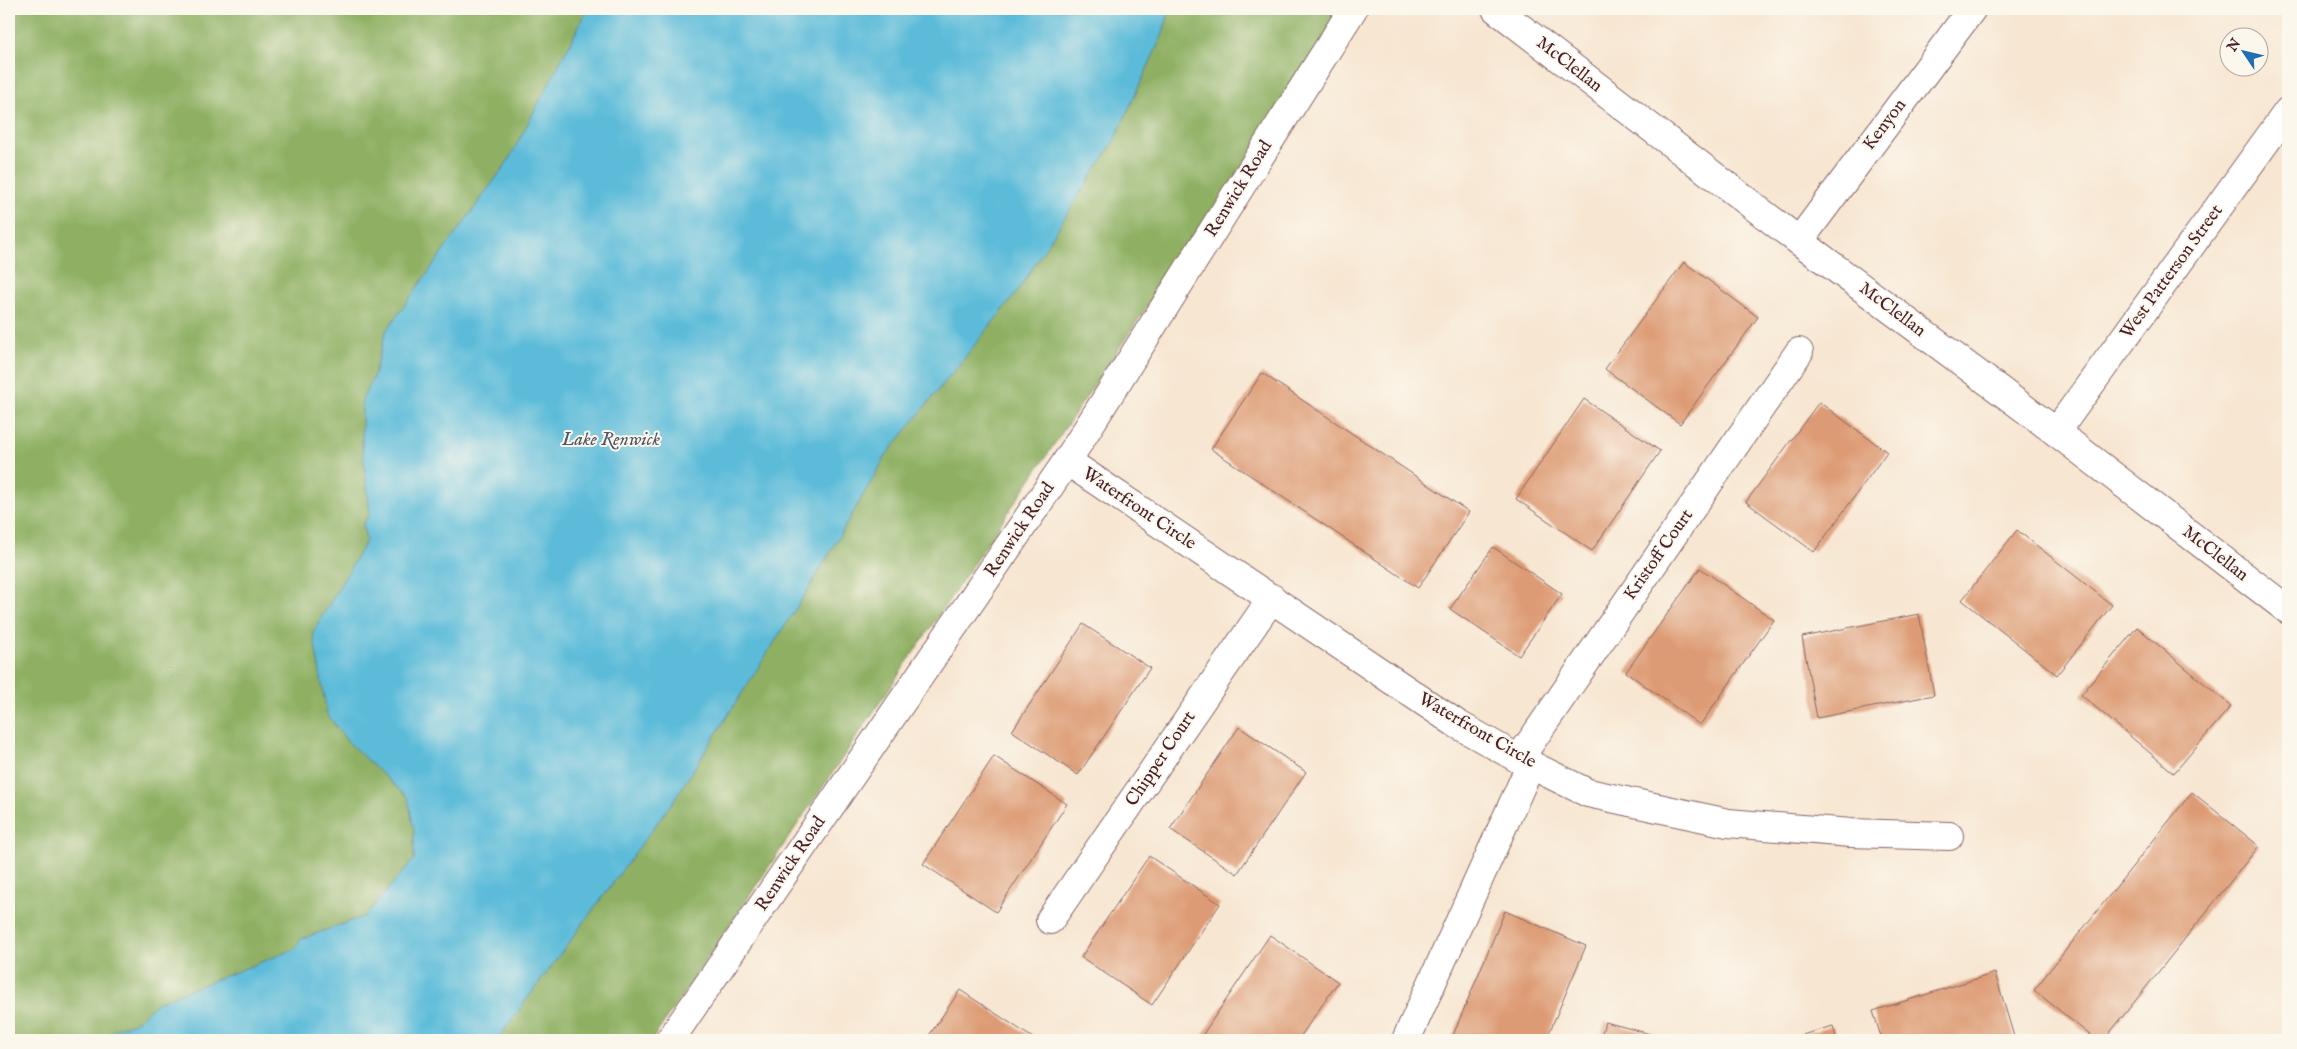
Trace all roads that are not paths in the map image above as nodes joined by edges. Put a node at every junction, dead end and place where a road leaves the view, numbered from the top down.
1 (1353, 9) edge
2 (1496, 9) edge
3 (1972, 9) edge
4 (2288, 111) edge
5 (1798, 241) junction
6 (1799, 352) dead end
7 (2056, 432) junction
8 (1067, 461) junction
9 (1272, 598) junction
10 (2288, 610) edge
11 (1525, 761) junction
12 (1949, 836) dead end
13 (1050, 920) dead end
14 (670, 1040) edge
15 (1406, 1040) edge

1 - 8 street, Renwick Road
2 - 5 street, McClellan
3 - 5 street, Kenyon
4 - 7 street, West Patterson Street
5 - 7 street, McClellan
6 - 11 street, Kristoff Court
7 - 10 street, McClellan
8 - 9 street, Waterfront Circle
8 - 14 street, Renwick Road
9 - 11 street, Waterfront Circle
9 - 13 street, Chipper Court
11 - 12 street, Waterfront Circle
11 - 15 street, Kristoff Court

